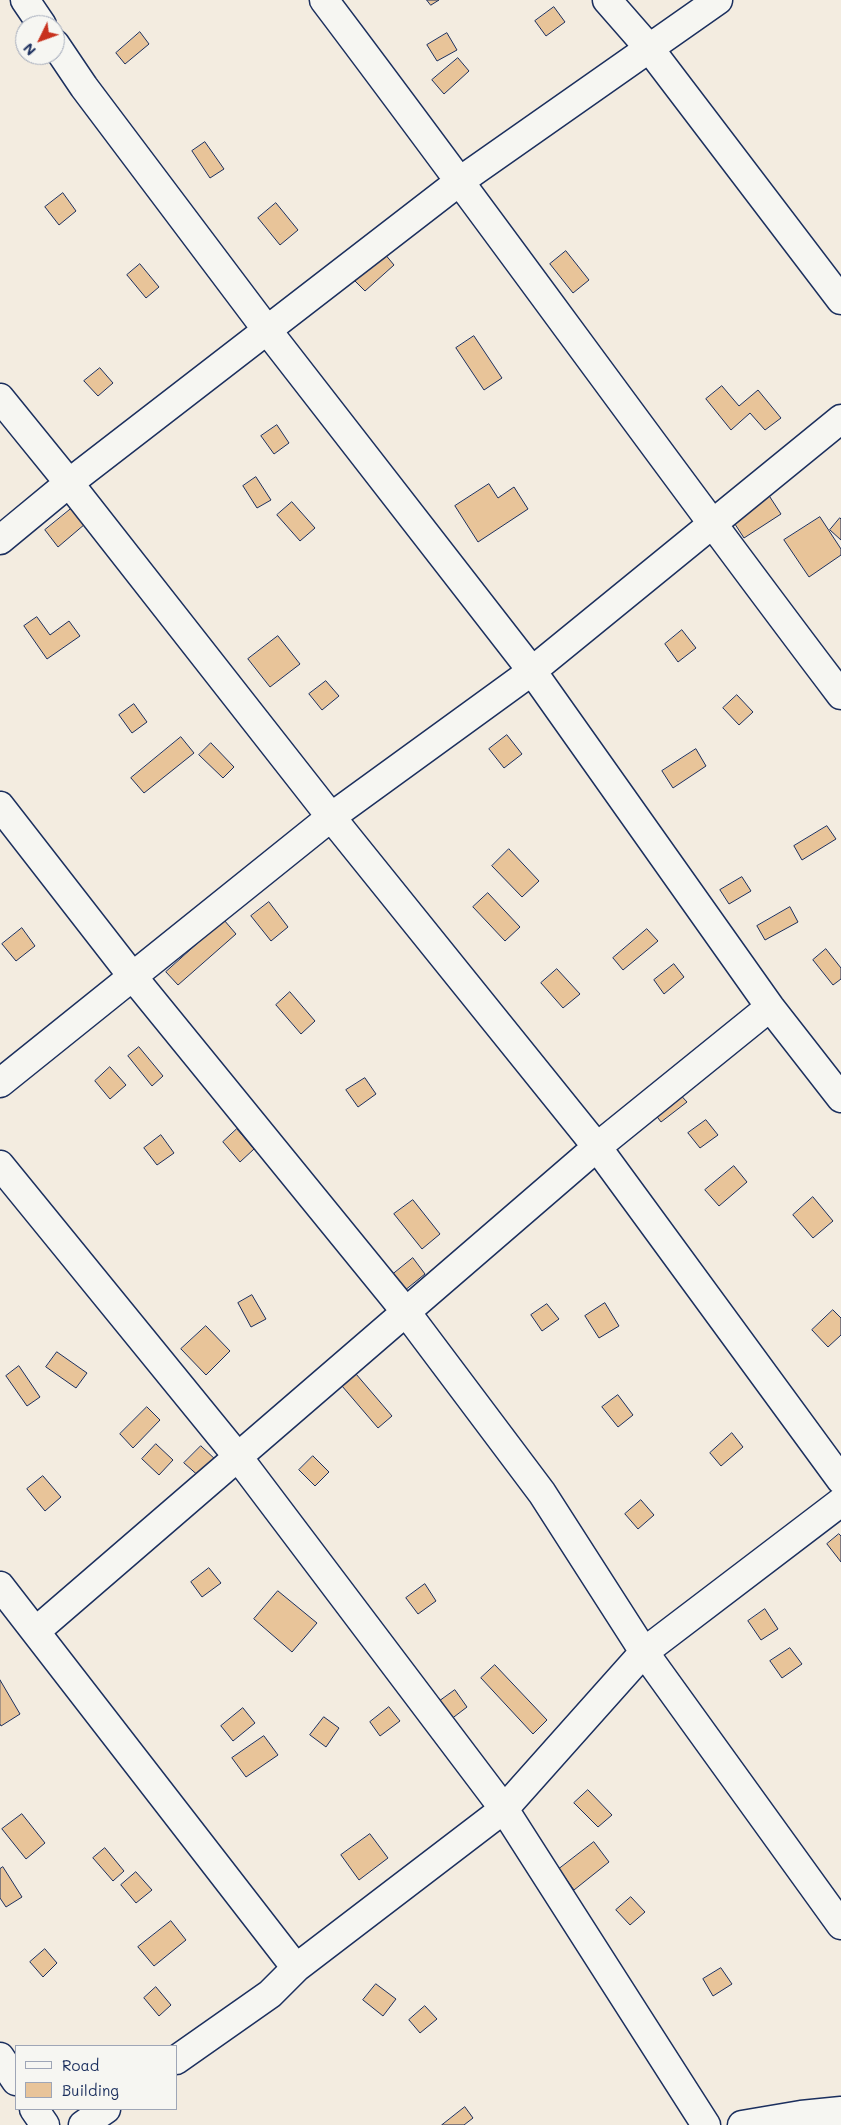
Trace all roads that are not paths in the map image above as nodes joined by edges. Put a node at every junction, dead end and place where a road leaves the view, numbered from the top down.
1 (25, 0) edge
2 (324, 0) edge
3 (607, 0) edge
4 (718, 0) edge
5 (35, 15) edge
6 (649, 48) junction
7 (65, 59) edge
8 (460, 180) junction
9 (841, 300) edge
10 (266, 330) junction
11 (0, 398) edge
12 (841, 419) edge
13 (69, 483) junction
14 (712, 526) junction
15 (0, 540) edge
16 (532, 671) junction
17 (841, 695) edge
18 (0, 806) edge
19 (331, 817) junction
20 (133, 977) junction
21 (770, 1006) junction
22 (0, 1083) edge
23 (841, 1098) edge
24 (597, 1146) junction
25 (0, 1165) edge
26 (406, 1312) junction
27 (238, 1457) junction
28 (841, 1480) edge
29 (841, 1502) edge
30 (0, 1586) edge
31 (36, 1631) junction
32 (644, 1652) junction
33 (504, 1809) junction
34 (841, 1925) edge
35 (296, 1968) junction
36 (0, 2057) edge
37 (178, 2059) edge
38 (15, 2080) edge
39 (35, 2110) edge
40 (105, 2110) edge
41 (841, 2111) edge
42 (45, 2125) edge
43 (83, 2125) edge
44 (706, 2125) edge
45 (742, 2125) edge

1 - 5 street
2 - 8 street
3 - 6 street
4 - 6 street
6 - 8 street
6 - 9 street
7 - 10 street
8 - 10 street
8 - 14 street
10 - 13 street
10 - 16 street
11 - 13 street
12 - 14 street
13 - 15 street
13 - 19 street
14 - 16 street
14 - 17 street
16 - 19 street
16 - 21 street
18 - 20 street
19 - 20 street
19 - 24 street
20 - 22 street
20 - 26 street
21 - 23 street
21 - 24 street
24 - 26 street
24 - 28 street
25 - 27 street
26 - 27 street
26 - 32 street
27 - 31 street
27 - 33 street
29 - 32 street
30 - 31 street
31 - 35 street
32 - 33 street
32 - 34 street
33 - 35 street
33 - 44 street
35 - 37 street
36 - 38 street
39 - 42 street
40 - 43 street
41 - 45 street

